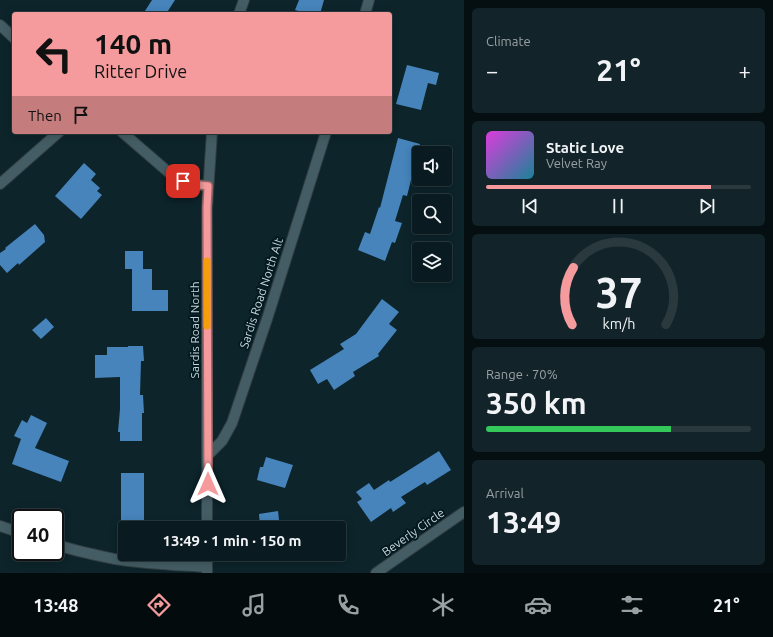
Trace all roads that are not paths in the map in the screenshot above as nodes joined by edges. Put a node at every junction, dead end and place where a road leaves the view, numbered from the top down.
1 (244, 0) edge
2 (369, 0) edge
3 (240, 12) edge
4 (365, 12) edge
5 (0, 25) edge
6 (12, 36) edge
7 (57, 134) edge
8 (124, 134) edge
9 (212, 134) edge
10 (325, 134) edge
11 (0, 184) edge
12 (208, 186) junction
13 (208, 455) junction
14 (464, 512) edge
15 (208, 521) edge
16 (0, 526) edge
17 (12, 530) edge
18 (64, 547) edge
19 (207, 570) edge
20 (376, 573) edge

1 - 3 street
2 - 4 street
5 - 6 street
7 - 11 street
8 - 12 street
9 - 12 street, Sardis Road North
10 - 13 street, Sardis Road North Alt
12 - 13 street, Sardis Road North
13 - 15 street, Sardis Road North
14 - 20 street, Beverly Circle
16 - 17 street
18 - 19 street

